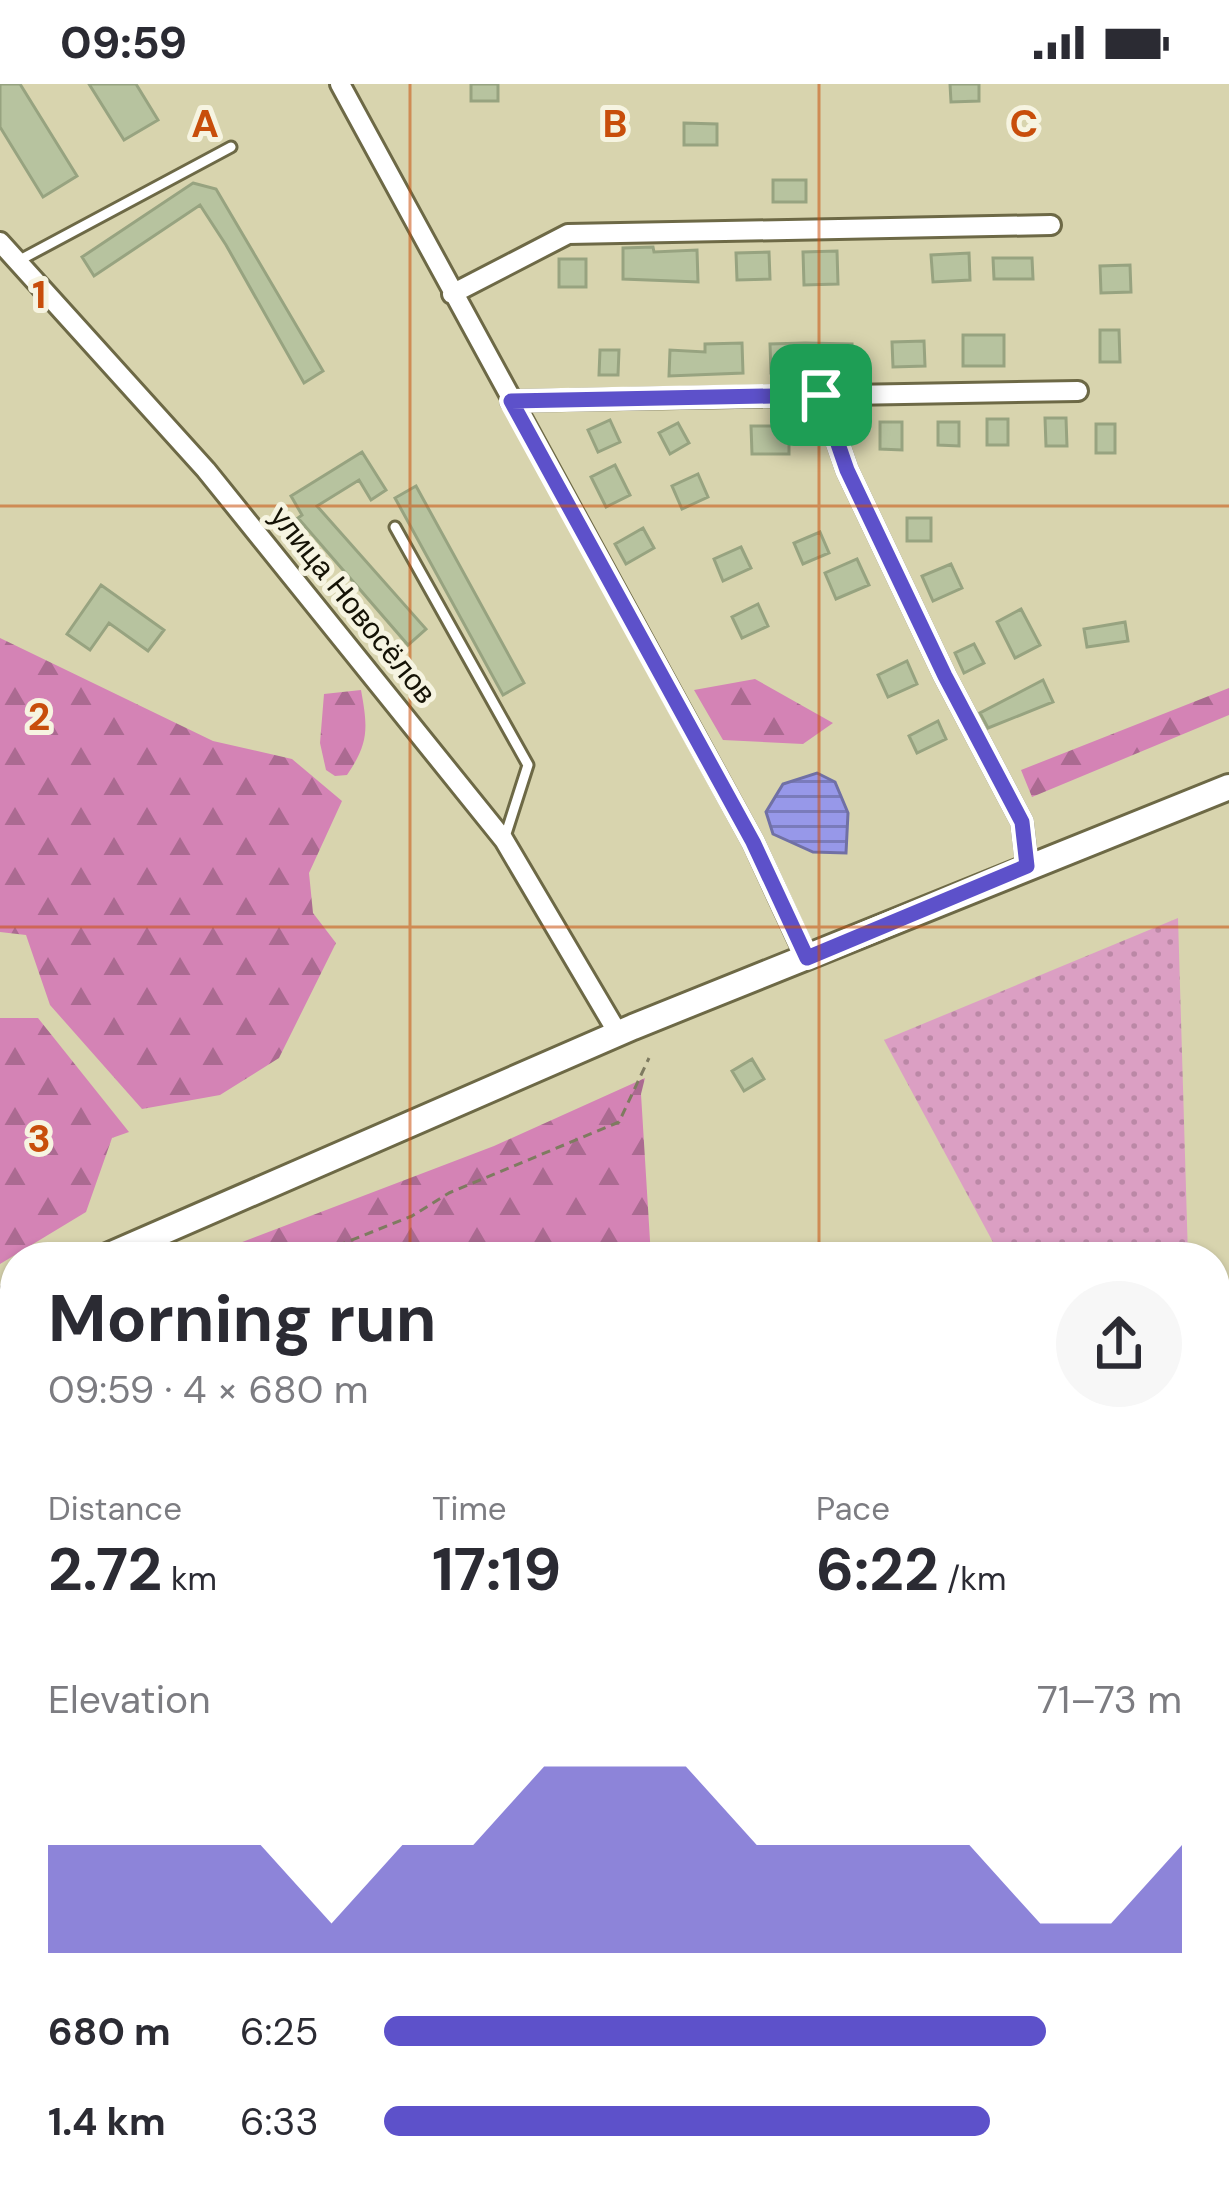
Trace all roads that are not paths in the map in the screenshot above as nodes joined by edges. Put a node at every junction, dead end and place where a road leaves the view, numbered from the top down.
1 (340, 84) edge
2 (231, 147) dead end
3 (1052, 224) dead end
4 (0, 242) edge
5 (18, 261) junction
6 (452, 294) junction
7 (1078, 391) dead end
8 (821, 395) junction
9 (511, 401) junction
10 (395, 526) dead end
11 (1229, 787) edge
12 (504, 840) junction
13 (1027, 866) junction
14 (807, 958) junction
15 (619, 1035) junction
16 (139, 1242) edge

1 - 6 street
2 - 5 lane
3 - 6 street
4 - 5 street, улица Новосёлов
5 - 12 street, улица Новосёлов
6 - 9 street
7 - 8 street
8 - 9 street
8 - 13 street
9 - 14 street
10 - 12 lane
11 - 13 street
12 - 15 street, улица Новосёлов
13 - 14 street
14 - 15 street
15 - 16 street

